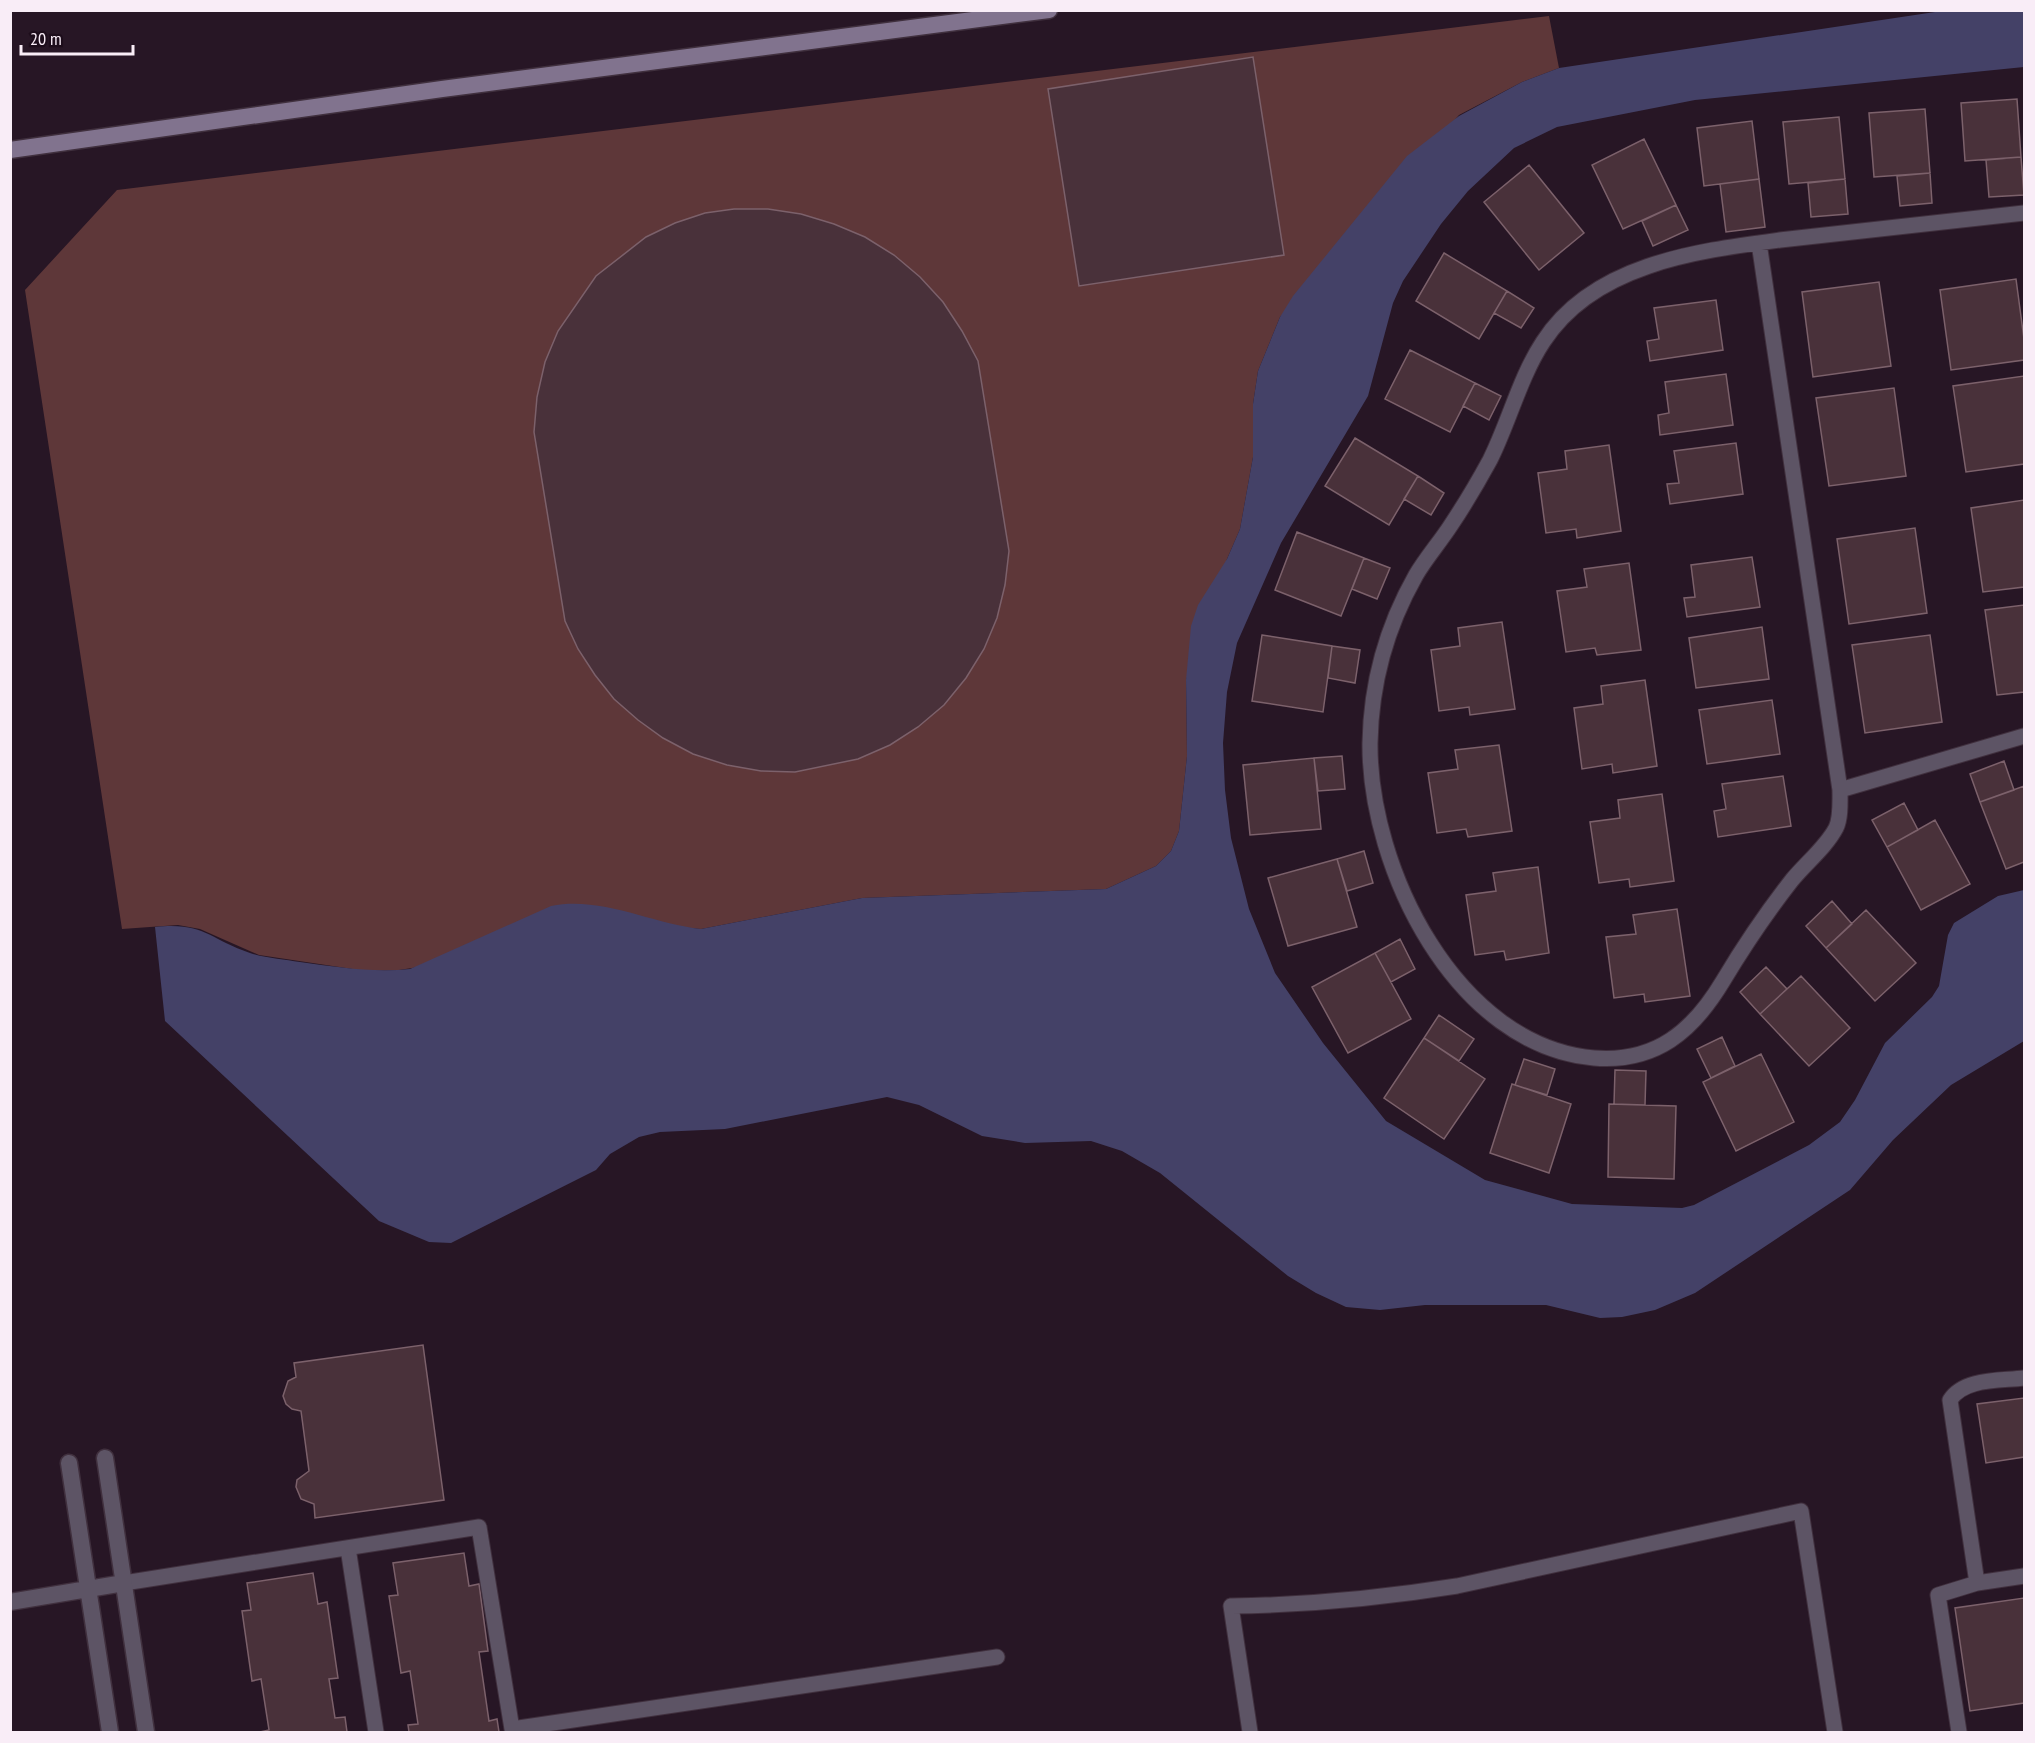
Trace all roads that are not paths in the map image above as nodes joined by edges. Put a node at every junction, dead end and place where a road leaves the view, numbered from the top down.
1 (1049, 10) edge
2 (10, 150) edge
3 (2025, 213) edge
4 (1760, 243) junction
5 (2025, 736) edge
6 (1840, 790) junction
7 (2025, 1378) edge
8 (105, 1458) dead end
9 (69, 1463) dead end
10 (348, 1548) junction
11 (2025, 1576) edge
12 (124, 1583) junction
13 (1977, 1583) junction
14 (88, 1589) junction
15 (10, 1602) edge
16 (997, 1657) dead end
17 (110, 1732) edge
18 (146, 1732) edge
19 (376, 1732) edge
20 (1250, 1732) edge
21 (1835, 1732) edge
22 (1959, 1732) edge

1 - 2 main road
3 - 4 lane
4 - 6 lane
4 - 6 lane
5 - 6 lane
7 - 13 lane
8 - 12 street
9 - 14 street
10 - 12 lane
10 - 16 lane
10 - 19 lane
11 - 13 lane
12 - 14 street
12 - 18 street
13 - 22 lane
14 - 15 street
14 - 17 street
20 - 21 lane

